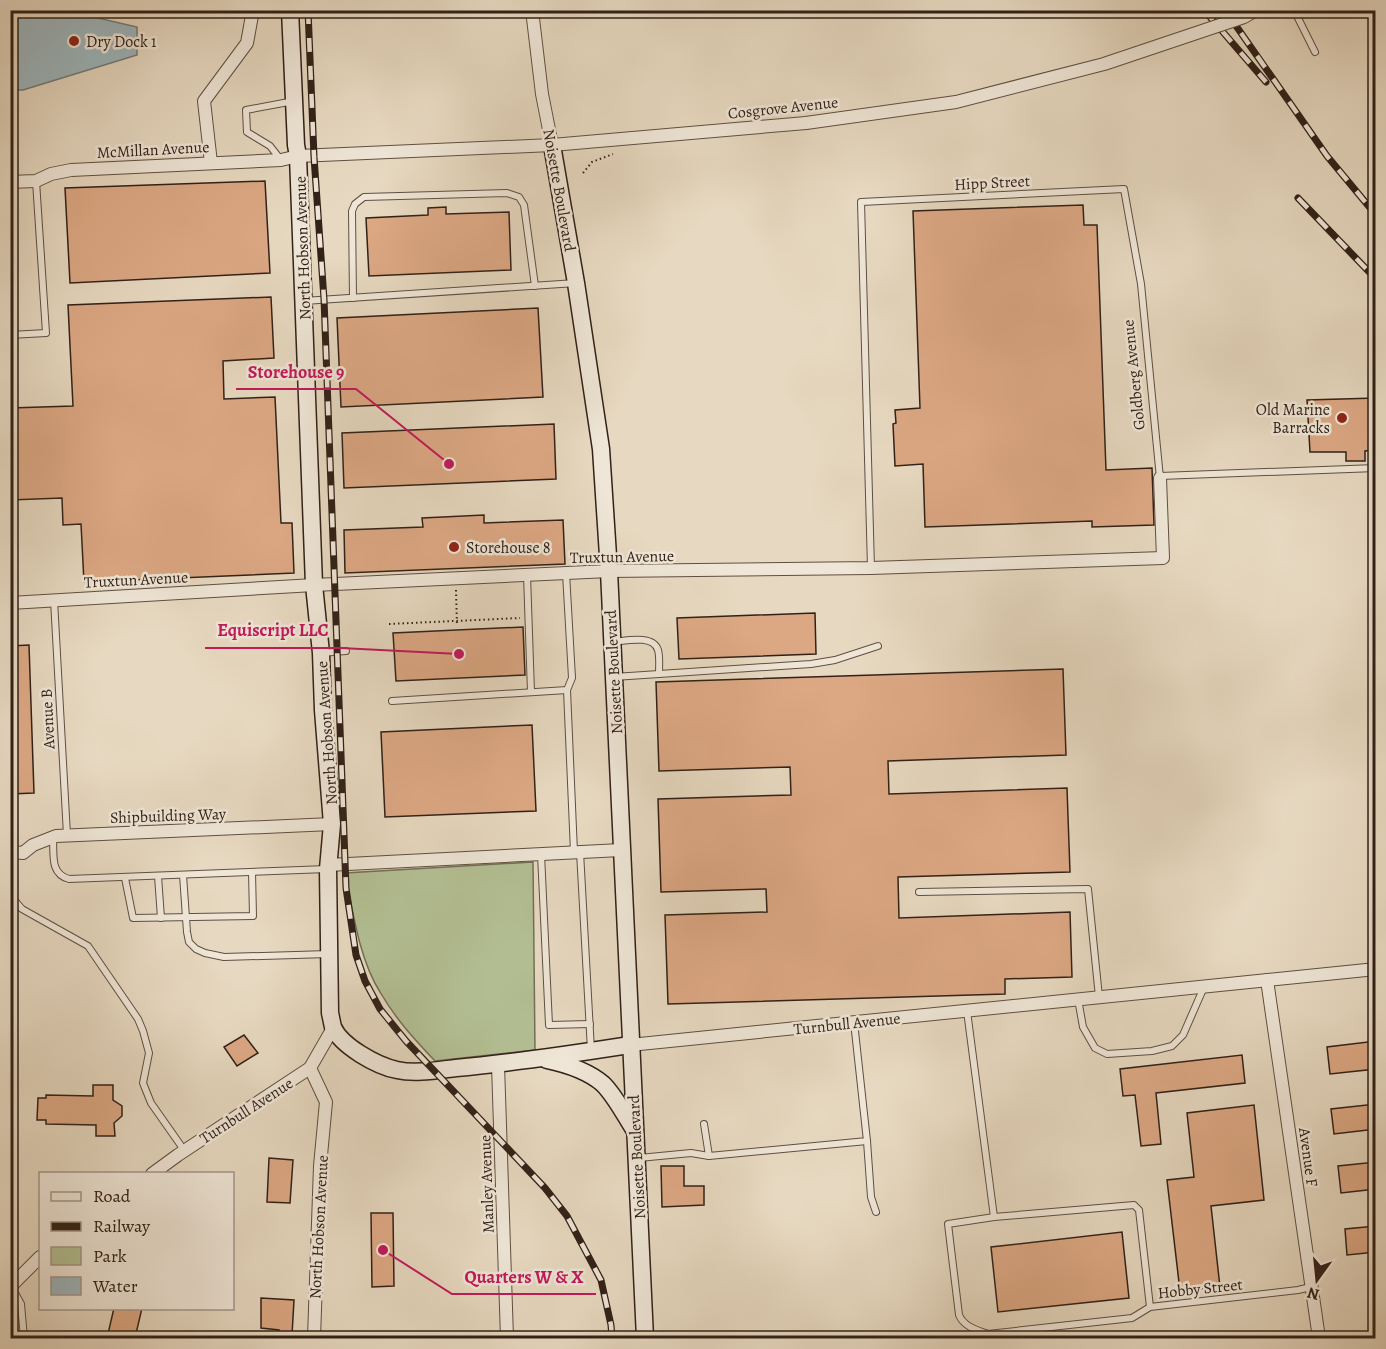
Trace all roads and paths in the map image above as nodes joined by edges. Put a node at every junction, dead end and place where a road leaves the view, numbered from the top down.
1 (253, 10) edge
2 (290, 10) edge
3 (532, 10) edge
4 (1256, 10) edge
5 (1294, 10) edge
6 (1315, 52) dead end
7 (294, 100) junction
8 (552, 145) junction
9 (298, 156) junction
10 (281, 160) junction
11 (211, 163) junction
12 (36, 181) junction
13 (10, 182) edge
14 (1124, 189) joint
15 (576, 283) junction
16 (536, 286) junction
17 (353, 298) junction
18 (304, 301) junction
19 (10, 334) edge
20 (1376, 468) edge
21 (1160, 477) junction
22 (1163, 558) joint
23 (871, 568) junction
24 (609, 572) junction
25 (566, 573) junction
26 (527, 575) junction
27 (455, 579) junction
28 (314, 585) junction
29 (54, 600) junction
30 (10, 603) edge
31 (523, 618) dead end
32 (457, 621) junction
33 (389, 624) dead end
34 (458, 626) dead end
35 (612, 642) junction
36 (878, 645) dead end
37 (346, 651) dead end
38 (321, 653) junction
39 (660, 674) junction
40 (613, 677) junction
41 (567, 690) junction
42 (531, 692) junction
43 (392, 700) dead end
44 (332, 824) junction
45 (67, 836) junction
46 (53, 837) junction
47 (621, 850) junction
48 (577, 852) junction
49 (17, 853) edge
50 (541, 854) junction
51 (10, 862) edge
52 (328, 867) junction
53 (252, 872) junction
54 (183, 875) junction
55 (158, 876) junction
56 (124, 878) junction
57 (919, 892) dead end
58 (10, 895) edge
59 (161, 918) junction
60 (186, 918) junction
61 (330, 954) junction
62 (1376, 969) edge
63 (1267, 980) junction
64 (1204, 986) junction
65 (1099, 997) junction
66 (1078, 999) junction
67 (967, 1011) junction
68 (854, 1022) junction
69 (590, 1024) junction
70 (333, 1028) junction
71 (630, 1045) junction
72 (591, 1051) junction
73 (540, 1058) junction
74 (498, 1065) junction
75 (310, 1068) junction
76 (704, 1124) dead end
77 (634, 1131) junction
78 (867, 1141) junction
79 (184, 1150) junction
80 (709, 1156) junction
81 (636, 1159) junction
82 (153, 1172) edge
83 (876, 1212) dead end
84 (994, 1217) junction
85 (39, 1258) edge
86 (11, 1286) edge
87 (1311, 1287) junction
88 (1150, 1306) junction
89 (988, 1336) edge
90 (24, 1338) edge
91 (314, 1338) edge
92 (507, 1338) edge
93 (645, 1338) edge
94 (1319, 1338) edge

1 - 11 street
2 - 7 street, North Hobson Avenue
3 - 8 street, Noisette Boulevard
4 - 8 street, Cosgrove Avenue, bridge
5 - 6 lane
7 - 9 street, North Hobson Avenue
7 - 10 lane
8 - 9 street, Cosgrove Avenue
8 - 15 street, Noisette Boulevard
9 - 10 street, McMillan Avenue
9 - 18 street, North Hobson Avenue
10 - 11 street, McMillan Avenue
11 - 12 street, McMillan Avenue
12 - 13 street, McMillan Avenue
12 - 19 lane
14 - 21 lane, Goldberg Avenue
14 - 23 lane, Hipp Street
15 - 16 lane
15 - 24 street, Noisette Boulevard
16 - 17 lane
16 - 17 lane
17 - 18 lane
18 - 28 street, North Hobson Avenue
20 - 21 lane
21 - 22 street, Goldberg Avenue
22 - 23 street, Truxtun Avenue
23 - 24 street, Truxtun Avenue
24 - 25 street, Truxtun Avenue
24 - 35 street, Noisette Boulevard
25 - 26 street, Truxtun Avenue
25 - 41 lane
26 - 27 street, Truxtun Avenue
26 - 42 lane
27 - 28 street, Truxtun Avenue
27 - 32 path
28 - 29 street, Truxtun Avenue
28 - 38 street, North Hobson Avenue
29 - 30 street, Truxtun Avenue
29 - 45 lane, Avenue B
31 - 32 path
32 - 33 path
32 - 34 path
35 - 39 lane
35 - 40 street, Noisette Boulevard
36 - 39 lane
37 - 38 lane
38 - 44 street, North Hobson Avenue
39 - 40 lane
40 - 47 street, Noisette Boulevard
41 - 42 lane
41 - 48 lane
42 - 43 lane
44 - 45 street, Shipbuilding Way
44 - 52 street, North Hobson Avenue
45 - 46 street, Shipbuilding Way
46 - 49 street, Shipbuilding Way
46 - 56 lane
47 - 48 street
47 - 71 street, Noisette Boulevard
48 - 50 street
48 - 69 lane
49 - 51 street, Shipbuilding Way
50 - 52 street
50 - 69 lane
52 - 53 lane
52 - 61 street, North Hobson Avenue
53 - 54 lane
53 - 60 lane
54 - 55 lane
54 - 60 lane
55 - 56 lane
55 - 59 lane
56 - 59 lane
57 - 65 lane
58 - 79 lane
59 - 60 lane
60 - 61 lane
61 - 70 street, North Hobson Avenue
62 - 63 street, Turnbull Avenue
63 - 64 street, Turnbull Avenue
63 - 87 street, Avenue F
64 - 65 street, Turnbull Avenue
64 - 66 lane
65 - 66 street, Turnbull Avenue
66 - 67 street, Turnbull Avenue
67 - 68 street, Turnbull Avenue
67 - 84 lane
68 - 71 street, Turnbull Avenue
68 - 78 lane
69 - 72 lane
70 - 74 street, Turnbull Avenue
70 - 75 street
71 - 72 street, Turnbull Avenue
71 - 77 street, Noisette Boulevard
72 - 73 street, Turnbull Avenue
73 - 74 street, Turnbull Avenue
73 - 77 street
74 - 92 street, Manley Avenue
75 - 79 street, Turnbull Avenue
75 - 91 street, North Hobson Avenue
76 - 80 lane
77 - 81 street, Noisette Boulevard
78 - 80 lane
78 - 83 lane
79 - 82 street, Turnbull Avenue
80 - 81 lane
81 - 93 street, Noisette Boulevard
84 - 88 lane
84 - 89 lane
85 - 86 street
86 - 90 lane
87 - 88 lane, Hobby Street
87 - 94 street, Avenue F
88 - 89 lane, Hobby Street

